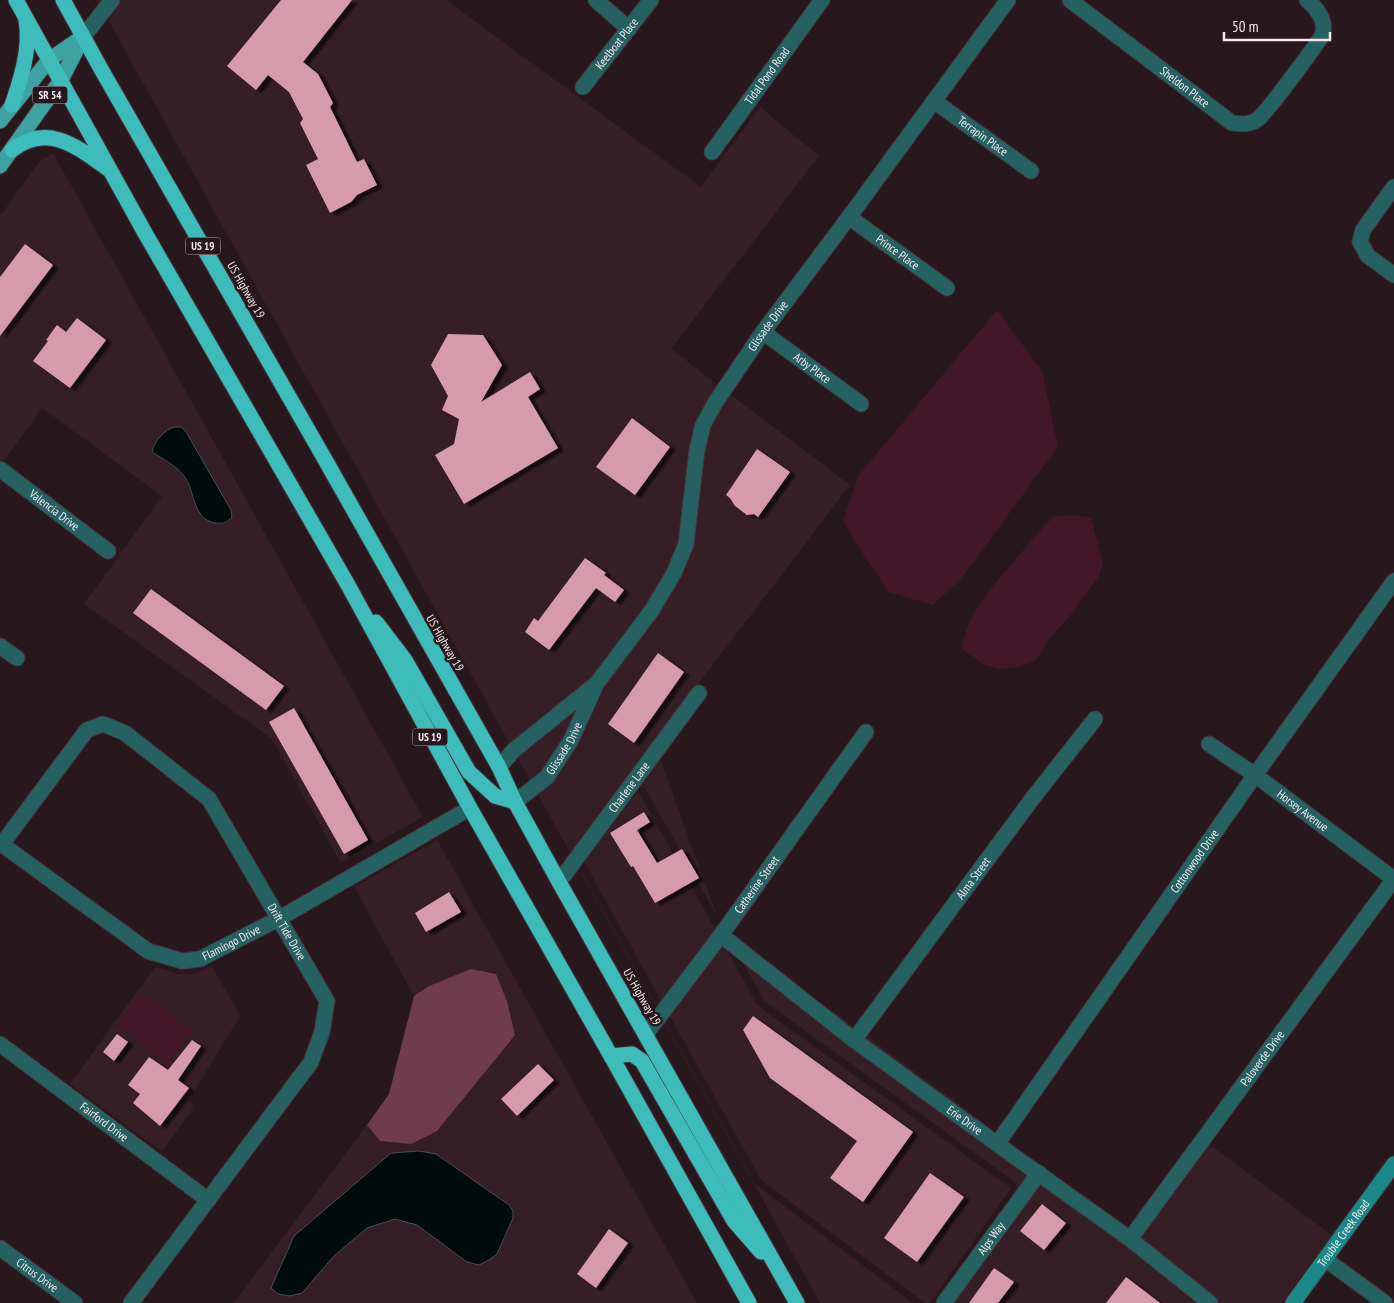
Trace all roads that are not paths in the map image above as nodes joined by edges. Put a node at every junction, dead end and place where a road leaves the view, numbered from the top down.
1 (16, 0) edge
2 (63, 0) edge
3 (112, 0) edge
4 (596, 0) edge
5 (651, 0) edge
6 (822, 0) edge
7 (1008, 0) edge
8 (1070, 0) edge
9 (1307, 0) edge
10 (26, 16) junction
11 (629, 28) junction
12 (83, 36) junction
13 (50, 60) junction
14 (61, 80) junction
15 (583, 87) dead end
16 (934, 101) junction
17 (12, 105) junction
18 (0, 121) edge
19 (12, 150) junction
20 (712, 152) dead end
21 (0, 166) edge
22 (1031, 171) dead end
23 (111, 172) junction
24 (1394, 187) edge
25 (850, 217) junction
26 (1394, 275) edge
27 (947, 288) dead end
28 (763, 332) junction
29 (861, 404) dead end
30 (0, 469) edge
31 (108, 551) dead end
32 (1394, 581) edge
33 (348, 585) junction
34 (0, 646) edge
35 (17, 658) dead end
36 (597, 683) junction
37 (698, 693) dead end
38 (1095, 719) dead end
39 (866, 732) dead end
40 (1209, 744) dead end
41 (498, 768) junction
42 (1255, 775) junction
43 (515, 802) junction
44 (470, 808) junction
45 (1, 843) edge
46 (1394, 879) edge
47 (560, 882) junction
48 (280, 918) junction
49 (721, 935) junction
50 (646, 1034) junction
51 (854, 1040) junction
52 (0, 1044) edge
53 (611, 1056) junction
54 (997, 1144) junction
55 (1394, 1164) edge
56 (1039, 1173) junction
57 (208, 1200) junction
58 (1130, 1239) junction
59 (0, 1248) edge
60 (1325, 1258) junction
61 (781, 1275) junction
62 (75, 1303) edge
63 (132, 1303) edge
64 (749, 1303) edge
65 (797, 1303) edge
66 (944, 1303) edge
67 (1210, 1303) edge
68 (1293, 1303) edge
69 (1385, 1303) edge

1 - 10 highway, US 19
2 - 12 highway, US Highway 19 / US 19
3 - 12 street
4 - 11 street
5 - 11 street, Keelboat Place
6 - 20 street, Tidal Pond Road
7 - 16 street, Glissade Drive
8 - 9 street, Sheldon Place
10 - 13 highway, US 19
10 - 17 highway
11 - 15 street, Keelboat Place
12 - 13 main road, SR 54
12 - 14 main road, SR 54
12 - 41 highway, US Highway 19 / US 19
13 - 14 highway, US 19
13 - 17 main road, SR 54
14 - 19 main road, SR 54
14 - 23 highway, US 19
16 - 22 street, Terrapin Place
16 - 25 street, Glissade Drive
17 - 18 main road, SR 54
19 - 21 main road, SR 54
19 - 23 highway
23 - 33 highway, US 19
24 - 26 street
25 - 27 street, Prince Place
25 - 28 street, Glissade Drive
28 - 29 street, Arby Place
28 - 36 street, Glissade Drive
30 - 31 street, Valencia Drive
32 - 42 street, Cottonwood Drive
33 - 43 highway
33 - 44 highway, US 19
34 - 35 street
36 - 41 street, Glissade Drive
36 - 43 street, Glissade Drive
37 - 47 street, Charlene Lane
38 - 51 street, Alma Street
39 - 49 street, Catherine Street
40 - 42 street, Horsey Avenue
41 - 43 highway, US Highway 19 / US 19
42 - 46 street, Horsey Avenue
42 - 54 street, Cottonwood Drive
43 - 47 highway, US Highway 19 / US 19
44 - 48 street, Flamingo Drive
44 - 53 highway, US 19
45 - 48 street, Flamingo Drive
45 - 48 street, Drift Tide Drive
46 - 58 street, Paloverde Drive
47 - 50 highway, US Highway 19 / US 19
48 - 57 street, Drift Tide Drive
49 - 50 street, Catherine Street
49 - 51 street, Erie Drive
50 - 61 highway, US Highway 19 / US 19
51 - 54 street, Erie Drive
52 - 57 street, Fairford Drive
53 - 61 highway
53 - 64 highway, US 19
54 - 56 street, Erie Drive
55 - 60 street, Trouble Creek Road
56 - 58 street, Erie Drive
56 - 66 street, Alps Way
57 - 63 street, Drift Tide Drive
58 - 67 street, Erie Drive
59 - 62 street, Citrus Drive
60 - 68 street, Trouble Creek Road
60 - 69 street
61 - 65 highway, US Highway 19 / US 19

